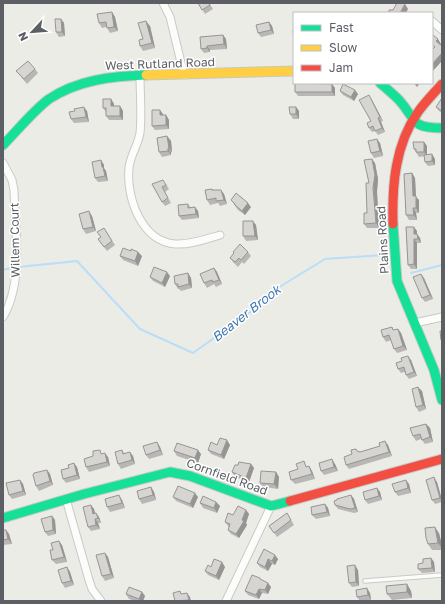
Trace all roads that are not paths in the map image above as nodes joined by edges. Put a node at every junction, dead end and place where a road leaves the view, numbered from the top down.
1 (163, 3) edge
2 (433, 22) edge
3 (442, 30) edge
4 (293, 71) edge
5 (140, 75) junction
6 (184, 75) junction
7 (381, 84) edge
8 (442, 84) edge
9 (412, 121) junction
10 (442, 128) edge
11 (3, 145) edge
12 (3, 163) edge
13 (220, 235) dead end
14 (3, 317) edge
15 (442, 317) edge
16 (415, 323) junction
17 (442, 400) edge
18 (442, 459) edge
19 (66, 500) junction
20 (270, 506) junction
21 (3, 518) edge
22 (442, 575) edge
23 (365, 581) dead end
24 (101, 601) edge
25 (226, 601) edge

1 - 6 street
2 - 3 street
4 - 6 street, West Rutland Road
5 - 6 street, West Rutland Road
5 - 11 street, West Rutland Road
5 - 13 street
7 - 9 street
8 - 9 street, Plains Road
9 - 10 street
9 - 16 street, Plains Road
12 - 14 street, Willem Court
15 - 16 street
16 - 17 street, Plains Road
18 - 20 street, Cornfield Road
19 - 20 street, Cornfield Road
19 - 21 street, Cornfield Road
19 - 24 street
20 - 25 street
22 - 23 lane

